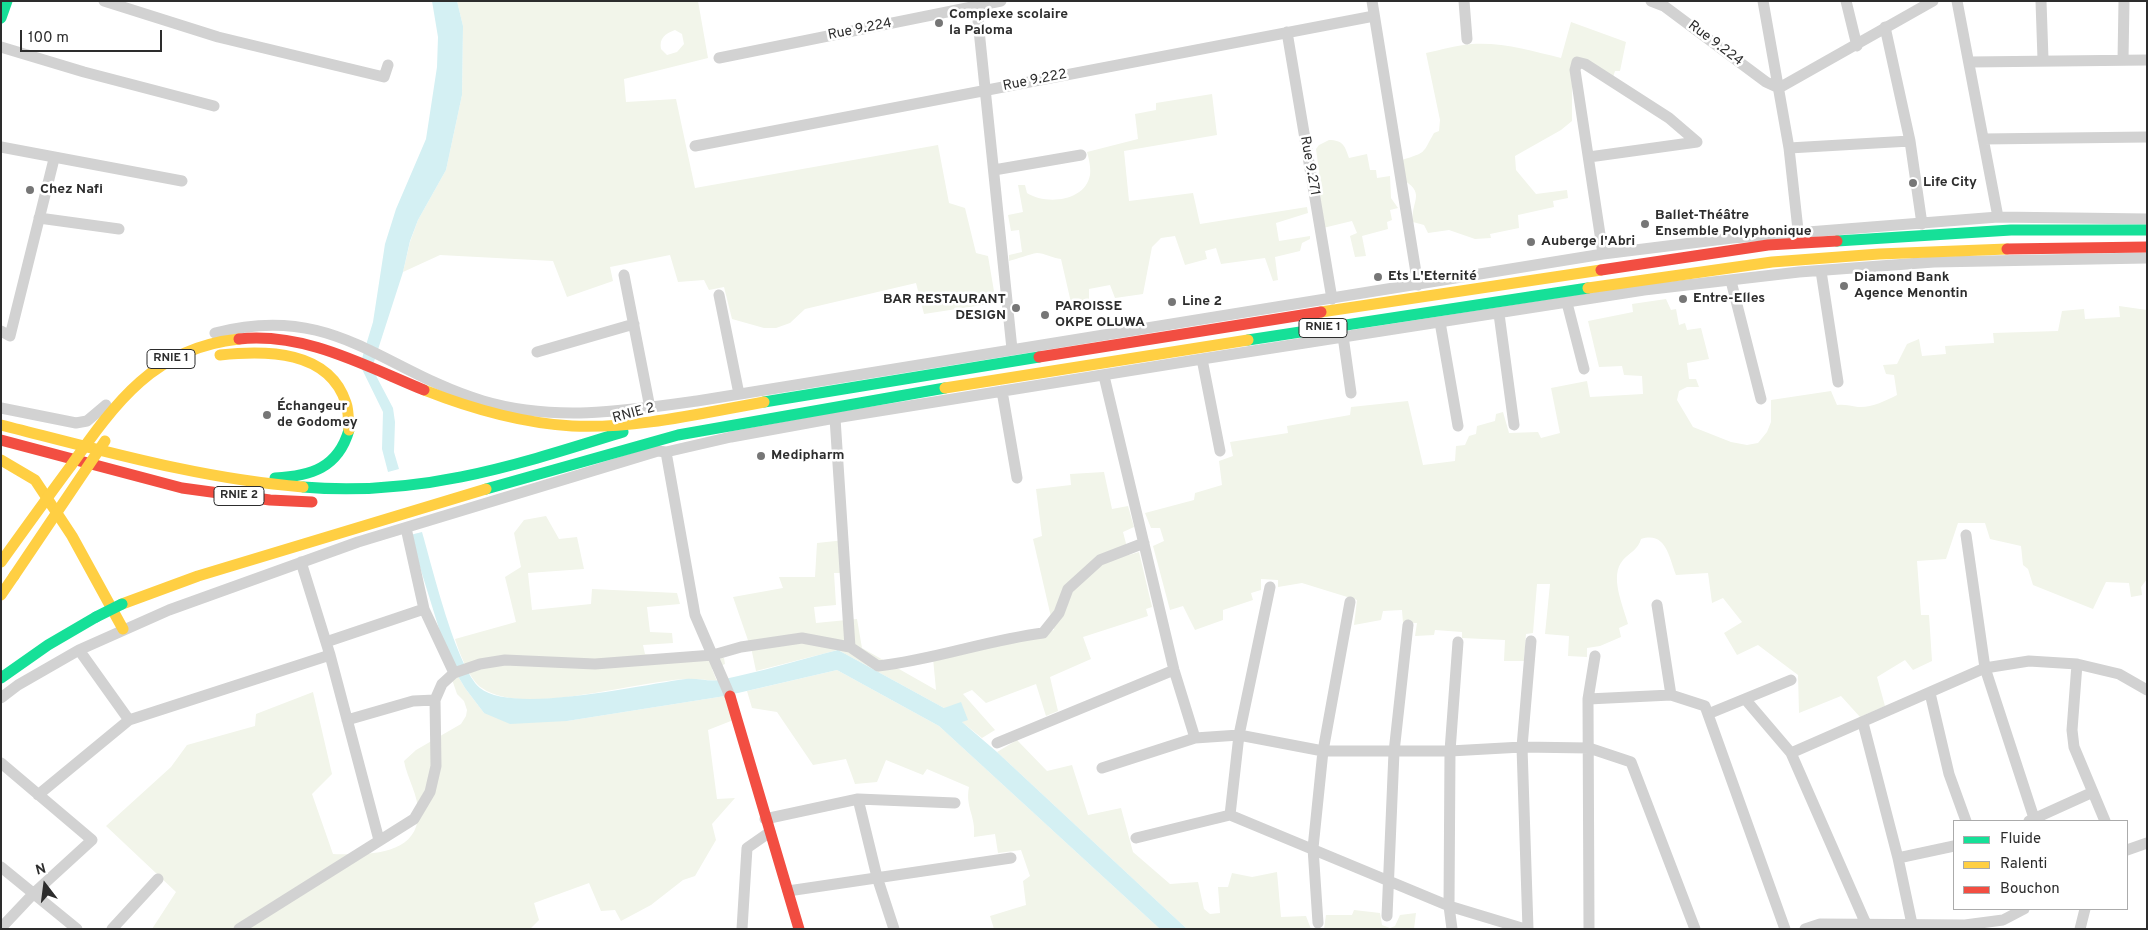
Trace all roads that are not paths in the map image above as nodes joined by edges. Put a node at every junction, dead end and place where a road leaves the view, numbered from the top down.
1 (7, 1) edge
2 (104, 1) edge
3 (1001, 1) edge
4 (1372, 1) edge
5 (1464, 1) edge
6 (1651, 1) edge
7 (1762, 1) edge
8 (1846, 1) edge
9 (1933, 1) edge
10 (1957, 1) edge
11 (2041, 1) edge
12 (2124, 1) edge
13 (976, 4) edge
14 (1664, 4) edge
15 (1374, 16) junction
16 (1, 18) edge
17 (1885, 27) junction
18 (1287, 32) junction
19 (1467, 39) dead end
20 (1857, 46) junction
21 (1, 47) edge
22 (719, 58) dead end
23 (2043, 59) junction
24 (2123, 60) junction
25 (2147, 60) edge
26 (1970, 62) junction
27 (388, 65) dead end
28 (1779, 88) junction
29 (985, 90) junction
30 (214, 106) dead end
31 (2147, 137) edge
32 (1983, 139) junction
33 (1910, 141) junction
34 (695, 146) dead end
35 (1, 147) edge
36 (1789, 148) junction
37 (1081, 155) dead end
38 (1589, 157) junction
39 (54, 159) junction
40 (994, 170) junction
41 (182, 181) dead end
42 (1998, 217) junction
43 (39, 218) junction
44 (2147, 219) edge
45 (1922, 224) junction
46 (119, 229) dead end
47 (2147, 230) edge
48 (1799, 237) junction
49 (2147, 247) edge
50 (1603, 254) junction
51 (1798, 258) junction
52 (2147, 258) edge
53 (1821, 271) junction
54 (1799, 272) junction
55 (624, 275) dead end
56 (1731, 281) junction
57 (1418, 284) junction
58 (719, 295) dead end
59 (1332, 299) junction
60 (1567, 303) junction
61 (1499, 314) junction
62 (1440, 322) junction
63 (634, 324) junction
64 (1, 331) edge
65 (1343, 336) junction
66 (1012, 349) junction
67 (537, 352) dead end
68 (1202, 359) junction
69 (1584, 368) dead end
70 (1104, 376) junction
71 (1838, 382) dead end
72 (1002, 391) junction
73 (1351, 392) dead end
74 (739, 394) junction
75 (717, 398) junction
76 (1761, 399) dead end
77 (1, 408) edge
78 (650, 408) junction
79 (687, 415) junction
80 (835, 418) junction
81 (1514, 424) dead end
82 (1, 425) edge
83 (1458, 426) dead end
84 (1, 440) edge
85 (1220, 451) dead end
86 (666, 452) junction
87 (1, 460) edge
88 (1017, 478) dead end
89 (231, 480) junction
90 (482, 490) junction
91 (417, 498) dead end
92 (324, 502) dead end
93 (406, 528) junction
94 (1966, 535) dead end
95 (1144, 543) junction
96 (1, 562) edge
97 (301, 562) junction
98 (1270, 587) dead end
99 (1, 595) edge
100 (1350, 602) dead end
101 (1657, 605) dead end
102 (424, 610) junction
103 (1408, 625) dead end
104 (123, 629) junction
105 (1531, 641) dead end
106 (326, 642) junction
107 (1458, 642) dead end
108 (850, 648) junction
109 (79, 650) junction
110 (330, 655) junction
111 (713, 655) junction
112 (1595, 656) dead end
113 (2077, 664) junction
114 (1985, 668) junction
115 (1174, 670) junction
116 (454, 673) junction
117 (1, 678) edge
118 (1791, 680) dead end
119 (2147, 690) edge
120 (1930, 693) junction
121 (1671, 695) junction
122 (730, 696) joint
123 (1, 698) edge
124 (1588, 699) junction
125 (1745, 699) junction
126 (435, 700) junction
127 (1708, 714) junction
128 (129, 720) junction
129 (347, 720) junction
130 (1863, 723) junction
131 (1239, 735) junction
132 (1196, 738) junction
133 (997, 743) dead end
134 (1522, 747) junction
135 (1589, 748) junction
136 (1323, 751) junction
137 (1450, 751) junction
138 (1394, 752) junction
139 (1791, 753) junction
140 (1, 763) edge
141 (1102, 768) dead end
142 (2093, 792) junction
143 (38, 795) junction
144 (858, 799) junction
145 (955, 803) dead end
146 (1230, 814) junction
147 (764, 819) junction
148 (1966, 820) edge
149 (2031, 820) edge
150 (2105, 820) edge
151 (770, 832) junction
152 (1136, 838) dead end
153 (379, 840) junction
154 (2147, 843) edge
155 (1953, 846) edge
156 (1313, 848) junction
157 (2128, 850) edge
158 (1010, 858) dead end
159 (1898, 858) junction
160 (1, 867) edge
161 (877, 877) junction
162 (158, 879) dead end
163 (1390, 882) junction
164 (788, 891) junction
165 (34, 894) junction
166 (1449, 906) junction
167 (2022, 910) edge
168 (2085, 910) edge
169 (1387, 916) dead end
170 (1318, 923) dead end
171 (1866, 924) junction
172 (1912, 924) junction
173 (1941, 927) edge
174 (1, 928) edge
175 (77, 929) edge
176 (112, 929) edge
177 (239, 929) edge
178 (742, 929) edge
179 (799, 929) edge
180 (894, 929) edge
181 (1452, 929) edge
182 (1527, 929) edge
183 (1589, 929) edge
184 (1695, 929) edge
185 (1785, 929) edge
186 (1805, 929) edge
187 (2080, 929) edge

1 - 16 main road
2 - 27 street
3 - 13 street, Rue 9.224
4 - 15 street
5 - 19 street
6 - 14 street, Rue 9.224
7 - 28 street
8 - 20 street
9 - 17 street
10 - 26 street
11 - 23 street
12 - 24 street
13 - 22 street, Rue 9.224
13 - 29 street
14 - 28 street, Rue 9.224
15 - 18 street, Rue 9.222
15 - 57 street
17 - 20 street
17 - 33 street
18 - 29 street, Rue 9.222
18 - 59 street, Rue 9.271
20 - 28 street
21 - 30 street
23 - 24 street
23 - 26 street
24 - 25 street
26 - 32 street
28 - 36 street
29 - 34 street, Rue 9.222
29 - 40 street
31 - 32 street
32 - 42 street
33 - 36 street
33 - 45 street
35 - 39 street
36 - 48 street
37 - 40 street
38 - 38 street
38 - 50 street
39 - 41 street
39 - 43 street
40 - 66 street
42 - 44 street
42 - 45 street
43 - 46 street
43 - 64 street
45 - 48 street
47 - 48 main road, RNIE 1
48 - 50 street
48 - 51 street
48 - 79 main road, RNIE 1
49 - 51 main road, RNIE 1
50 - 57 street
51 - 54 street
51 - 90 main road, RNIE 1
52 - 53 street
53 - 54 street
53 - 71 street
54 - 56 street
55 - 63 street
56 - 60 street
56 - 76 street
57 - 59 street
58 - 74 street
59 - 66 street
60 - 61 street
60 - 69 street
61 - 62 street
61 - 81 street
62 - 65 street
62 - 83 street
63 - 67 street
63 - 78 street
65 - 68 street
65 - 73 street
66 - 74 street
68 - 70 street
68 - 85 street
70 - 72 street
70 - 95 street
72 - 80 street
72 - 88 street
74 - 75 street
75 - 78 street
75 - 79 main road
77 - 78 street
79 - 89 main road, RNIE 2 / RNIE 2
79 - 96 main road, RNIE 1, bridge
80 - 86 street
80 - 108 street
82 - 89 main road, RNIE 2 / RNIE 2
84 - 92 main road, RNIE 2 / RNIE 2
86 - 93 street
86 - 111 street
87 - 104 main road
89 - 99 main road, bridge
90 - 91 main road
90 - 117 main road, RNIE 1, bridge
93 - 97 street
93 - 102 street
94 - 114 street
95 - 108 street
95 - 115 street
97 - 104 street
97 - 106 street
98 - 131 street
100 - 136 street
101 - 121 street
102 - 106 street
102 - 116 street
103 - 138 street
104 - 109 street
105 - 134 street
106 - 110 street
107 - 137 street
108 - 111 street
109 - 123 street
109 - 128 street
110 - 128 street
110 - 129 street
111 - 116 street
111 - 122 street
112 - 124 street
113 - 114 street
113 - 119 street
113 - 142 street
114 - 120 street
114 - 149 street
115 - 132 street
115 - 133 street
116 - 126 street
118 - 125 street
120 - 130 street
120 - 148 street
121 - 124 street
121 - 127 street
122 - 147 main road
124 - 135 street
125 - 127 street
125 - 139 street
126 - 129 street
126 - 153 street
127 - 185 street
128 - 143 street
129 - 153 street
130 - 139 street
130 - 159 street
131 - 132 street
131 - 136 street
131 - 146 street
132 - 141 street
134 - 135 street
134 - 137 street
134 - 182 street
135 - 183 street
135 - 184 street
136 - 138 street
136 - 156 street
137 - 138 street
137 - 166 street
138 - 163 street
139 - 171 street
140 - 143 street
142 - 149 street
142 - 150 street
143 - 165 street
144 - 145 street
144 - 147 street
144 - 161 street
146 - 152 street
146 - 156 street
147 - 151 main road
151 - 164 main road
151 - 178 street
153 - 177 street
154 - 157 street
155 - 159 street
156 - 163 street
156 - 170 street
158 - 161 street
159 - 172 street
160 - 165 street
161 - 164 street
161 - 180 street
162 - 176 street
163 - 166 street
163 - 169 street
164 - 179 main road
165 - 174 street
165 - 175 street
166 - 181 street
166 - 182 street
167 - 173 street
168 - 187 street
171 - 172 street
171 - 186 street
172 - 173 street

